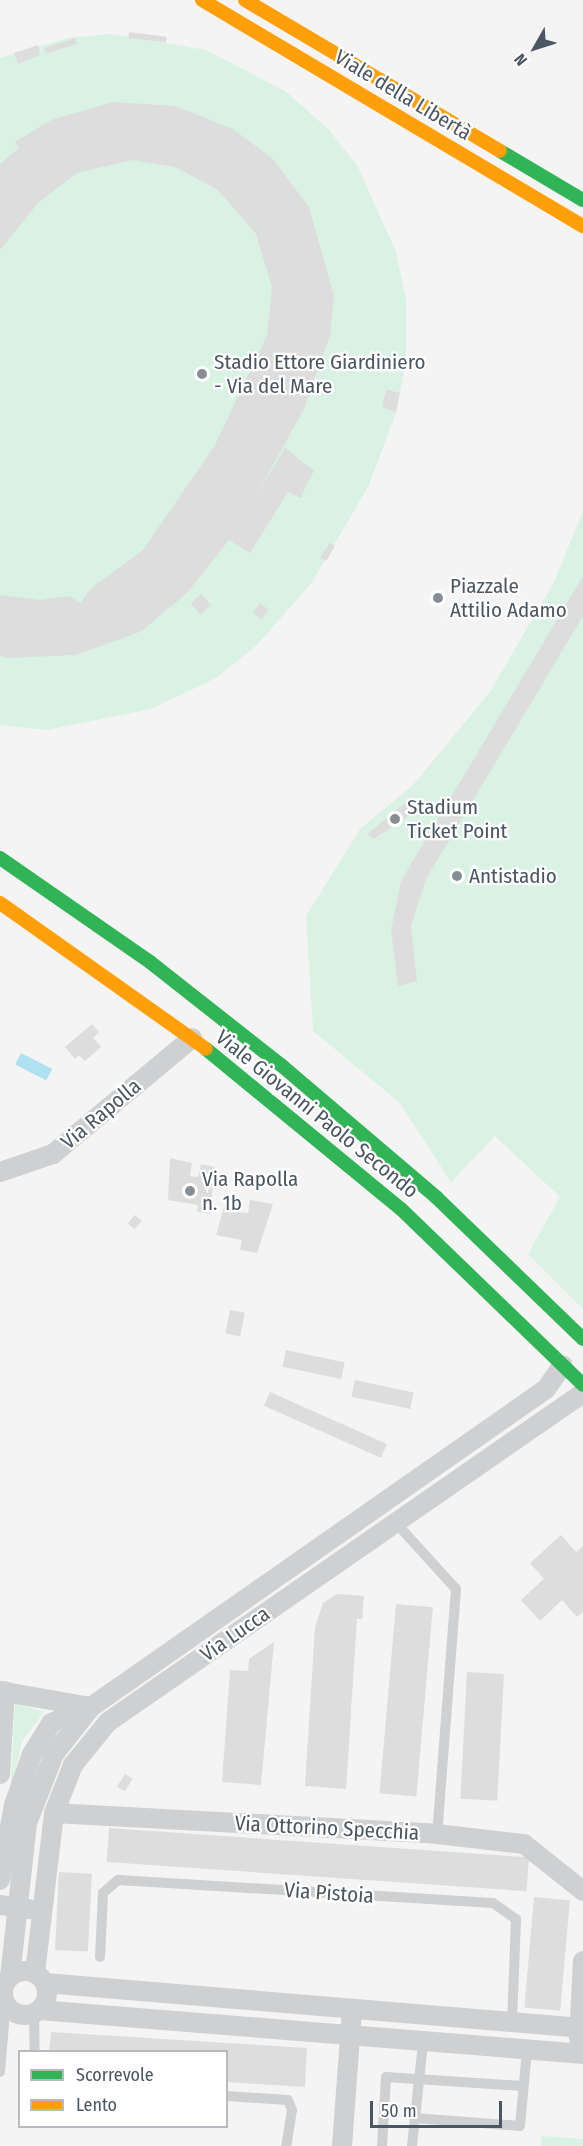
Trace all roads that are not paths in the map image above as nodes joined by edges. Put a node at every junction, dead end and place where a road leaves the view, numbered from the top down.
1 (202, 0) edge
2 (245, 0) edge
3 (583, 200) edge
4 (583, 226) edge
5 (0, 858) edge
6 (0, 903) edge
7 (204, 1025) junction
8 (0, 1172) edge
9 (583, 1339) edge
10 (563, 1365) junction
11 (583, 1385) edge
12 (583, 1393) edge
13 (396, 1523) junction
14 (2, 1691) edge
15 (91, 1707) junction
16 (108, 1722) junction
17 (0, 1774) edge
18 (7, 1805) edge
19 (54, 1814) junction
20 (437, 1834) junction
21 (0, 1880) edge
22 (583, 1891) edge
23 (9, 1906) edge
24 (42, 1910) junction
25 (100, 1957) dead end
26 (583, 1961) edge
27 (6, 1978) edge
28 (40, 1978) junction
29 (352, 2010) junction
30 (19, 2012) edge
31 (512, 2022) junction
32 (581, 2028) edge
33 (348, 2037) junction
34 (423, 2043) junction
35 (34, 2050) edge
36 (527, 2050) junction
37 (580, 2054) edge
38 (0, 2072) edge
39 (419, 2079) junction
40 (523, 2086) junction
41 (228, 2096) edge
42 (414, 2118) junction
43 (286, 2146) edge
44 (342, 2146) edge
45 (382, 2146) edge
46 (412, 2146) edge

1 - 4 main road, Viale della Libertà
2 - 3 main road, Viale della Libertà
5 - 7 main road, Viale Giovanni Paolo Secondo
6 - 7 main road, Viale Giovanni Paolo Secondo
7 - 8 street, Via Rapolla
7 - 9 main road, Viale Giovanni Paolo Secondo
7 - 10 main road, Viale Giovanni Paolo Secondo
10 - 11 main road, Viale Giovanni Paolo Secondo
10 - 15 street, Via Lucca
12 - 13 street, Via Lucca
13 - 16 street, Via Lucca
13 - 20 lane
14 - 15 street
14 - 17 street
15 - 16 street
15 - 18 street, Via Lucca
15 - 23 street, Via Lucca
16 - 19 street, Via Lucca
18 - 21 street, Via Lucca
19 - 20 street, Via Ottorino Specchia
19 - 24 street, Via Lucca
20 - 22 street, Via Ottorino Specchia
23 - 24 street
23 - 27 street, Via Lucca
24 - 28 street, Via Lucca
25 - 31 lane, Via Pistoia
26 - 32 street
27 - 28 street
27 - 30 street, Via Lucca
28 - 29 street
28 - 30 street, Via Lucca
29 - 31 street
29 - 33 street
30 - 33 street
30 - 35 lane
30 - 38 lane
31 - 32 street
32 - 37 street
33 - 34 street
33 - 44 street
34 - 36 street
34 - 39 lane
36 - 37 street
36 - 40 lane
39 - 40 lane
39 - 42 lane
39 - 45 lane
40 - 42 lane
41 - 43 lane
42 - 46 lane

